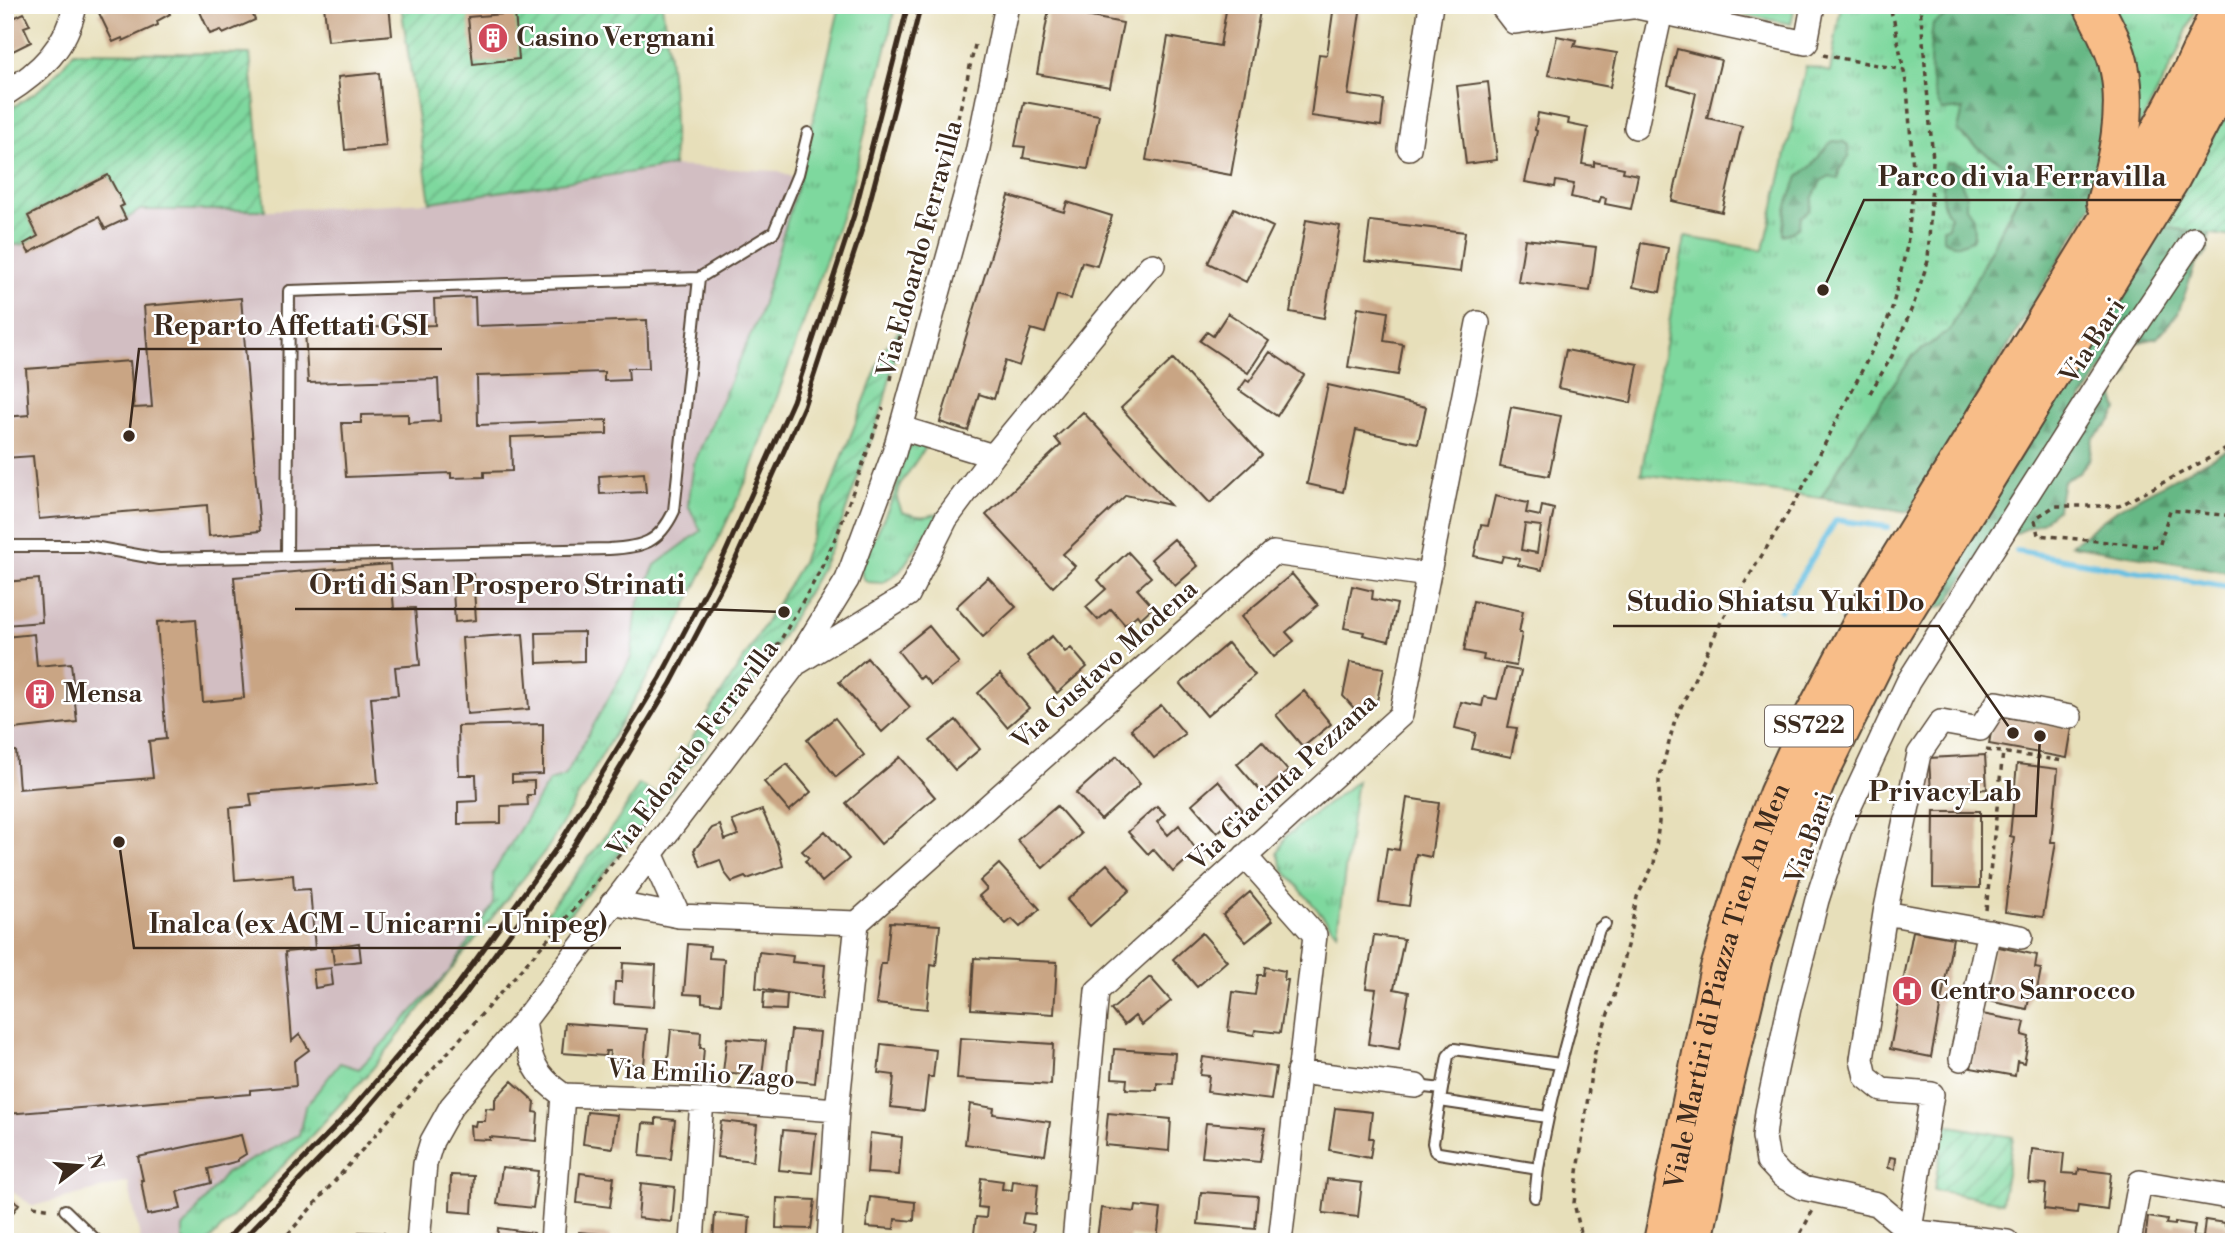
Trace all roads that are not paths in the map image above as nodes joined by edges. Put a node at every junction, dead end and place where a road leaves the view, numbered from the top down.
1 (75, 5) edge
2 (1007, 5) edge
3 (1431, 5) edge
4 (1501, 5) edge
5 (1813, 5) edge
6 (2093, 5) edge
7 (2222, 5) edge
8 (1648, 8) edge
9 (2234, 57) edge
10 (7, 87) edge
11 (1636, 127) dead end
12 (808, 133) dead end
13 (1409, 148) dead end
14 (2194, 239) dead end
15 (2082, 264) junction
16 (1153, 265) dead end
17 (699, 278) junction
18 (1478, 323) dead end
19 (901, 428) junction
20 (993, 456) junction
21 (5, 546) edge
22 (287, 555) junction
23 (1429, 575) junction
24 (794, 666) junction
25 (2070, 717) dead end
26 (651, 853) junction
27 (1245, 856) junction
28 (612, 904) junction
29 (1885, 913) junction
30 (679, 916) junction
31 (857, 923) junction
32 (1605, 924) dead end
33 (1987, 931) junction
34 (2021, 937) dead end
35 (524, 1021) junction
36 (1961, 1059) dead end
37 (1560, 1064) junction
38 (1298, 1072) junction
39 (1416, 1086) joint
40 (562, 1095) junction
41 (1441, 1095) junction
42 (702, 1100) junction
43 (837, 1110) junction
44 (1547, 1118) junction
45 (1538, 1169) junction
46 (1535, 1197) dead end
47 (2234, 1198) edge
48 (65, 1210) dead end
49 (1909, 1236) edge
50 (97, 1242) edge
51 (418, 1242) edge
52 (552, 1242) edge
53 (692, 1242) edge
54 (829, 1242) edge
55 (1074, 1242) edge
56 (1280, 1242) edge
57 (1663, 1242) edge
58 (1693, 1242) edge
59 (2007, 1242) edge
60 (2129, 1242) edge

1 - 10 street
2 - 19 street, Via Edoardo Ferravilla
3 - 13 street
4 - 8 street
5 - 8 street
6 - 15 highway
7 - 15 highway, Viale Martiri di Piazza Tien An Men / SS722
8 - 11 street
9 - 58 highway, Viale Martiri di Piazza Tien An Men / SS722
12 - 17 lane
14 - 49 street, Via Bari
15 - 57 highway, Viale Martiri di Piazza Tien An Men / SS722
16 - 20 street
17 - 22 lane
17 - 22 lane
18 - 23 street, Via Giacinta Pezzana
19 - 20 street
19 - 24 street, Via Edoardo Ferravilla
20 - 24 street
21 - 22 lane
23 - 27 street, Via Giacinta Pezzana
23 - 31 street, Via Gustavo Modena
24 - 26 street, Via Edoardo Ferravilla
25 - 29 street
26 - 28 street, Via Edoardo Ferravilla
26 - 30 street
27 - 38 street
27 - 55 street, Via Giacinta Pezzana
28 - 30 street
28 - 35 street, Via Edoardo Ferravilla
29 - 33 street
29 - 49 street
30 - 31 street
31 - 43 street
32 - 37 lane
33 - 34 street
33 - 36 street
35 - 40 street
35 - 51 street, Via Edoardo Ferravilla
37 - 41 lane
37 - 44 lane
38 - 39 street
38 - 56 street
39 - 41 lane
40 - 42 street, Via Emilio Zago
40 - 52 street
41 - 44 lane
41 - 45 lane
42 - 43 street, Via Emilio Zago
42 - 53 street
43 - 54 street
44 - 45 lane
45 - 46 lane
47 - 60 street
48 - 50 lane
49 - 59 street

